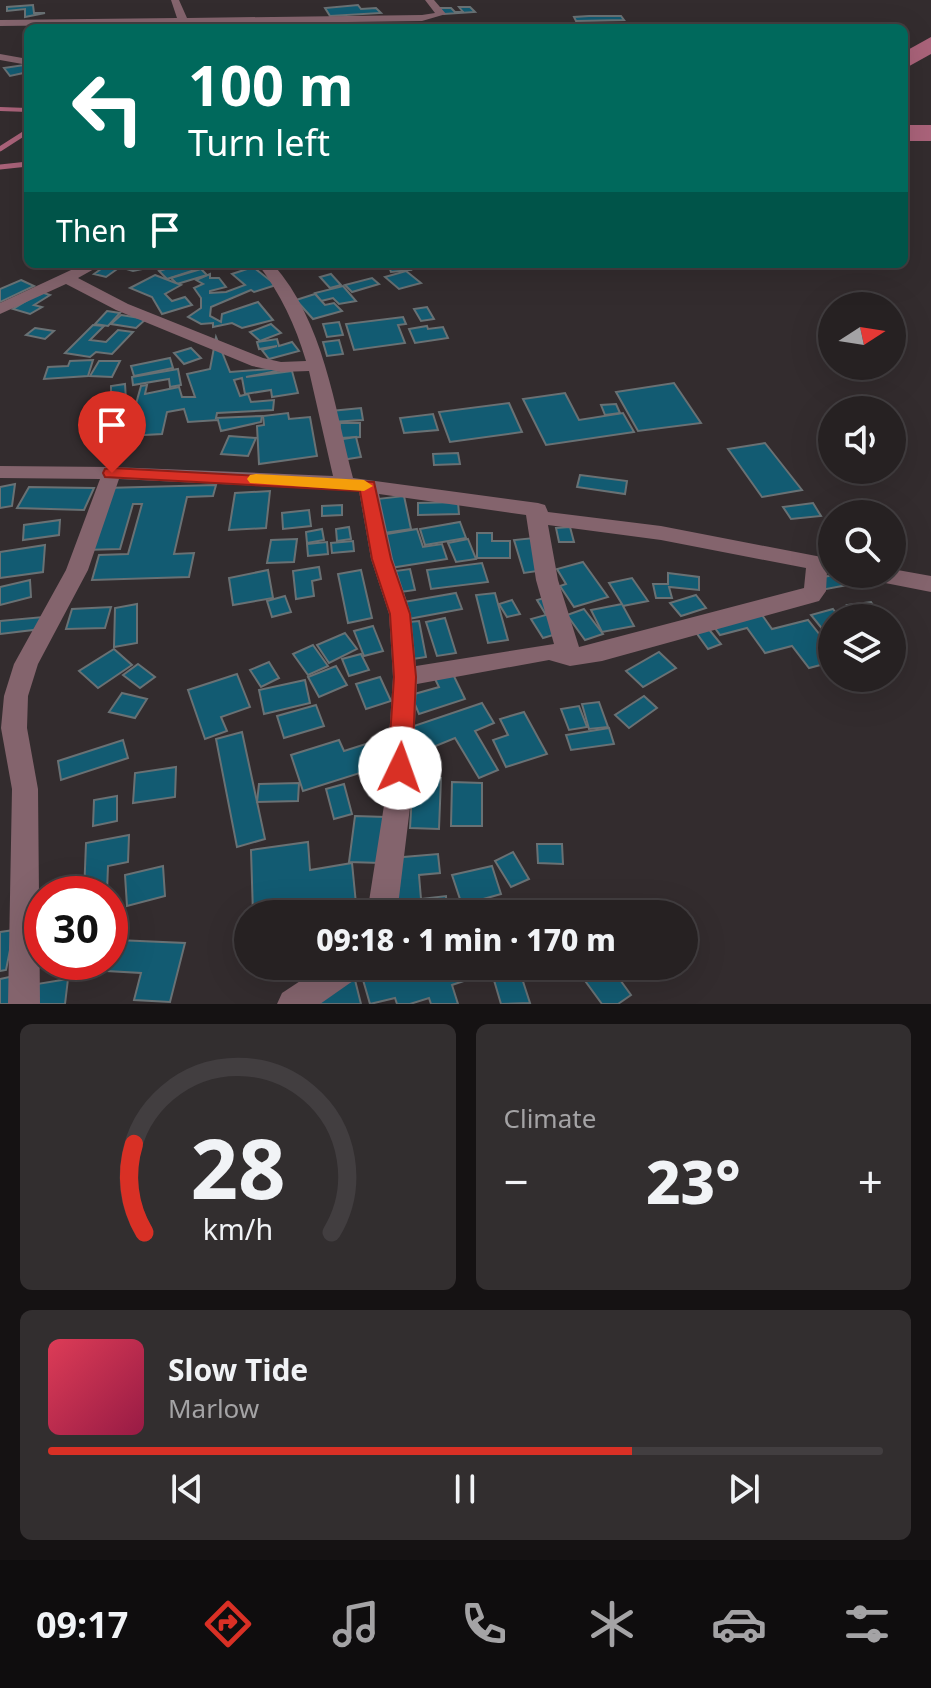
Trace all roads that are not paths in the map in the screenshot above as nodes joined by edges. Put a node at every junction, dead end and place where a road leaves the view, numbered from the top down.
1 (175, 0) edge
2 (429, 0) edge
3 (316, 9) dead end
4 (0, 23) edge
5 (92, 24) edge
6 (185, 24) edge
7 (329, 24) edge
8 (0, 57) edge
9 (24, 61) edge
10 (87, 268) edge
11 (269, 268) edge
12 (66, 278) junction
13 (0, 309) edge
14 (316, 366) junction
15 (0, 472) edge
16 (112, 473) junction
17 (344, 483) junction
18 (368, 486) junction
19 (536, 517) junction
20 (818, 564) edge
21 (906, 580) edge
22 (818, 583) edge
23 (931, 584) edge
24 (570, 657) junction
25 (405, 677) junction
26 (384, 900) edge
27 (328, 980) edge
28 (24, 1004) edge
29 (293, 1004) edge

1 - 6 street
2 - 7 street
3 - 7 street
4 - 5 street
8 - 9 street
10 - 12 street
11 - 14 street
12 - 13 street
12 - 14 street
14 - 17 street
15 - 16 street
16 - 17 street
16 - 28 street
17 - 18 street
18 - 19 street
18 - 25 street
19 - 20 street
19 - 24 street
21 - 23 street
22 - 24 street
24 - 25 street
25 - 26 street
27 - 29 street

